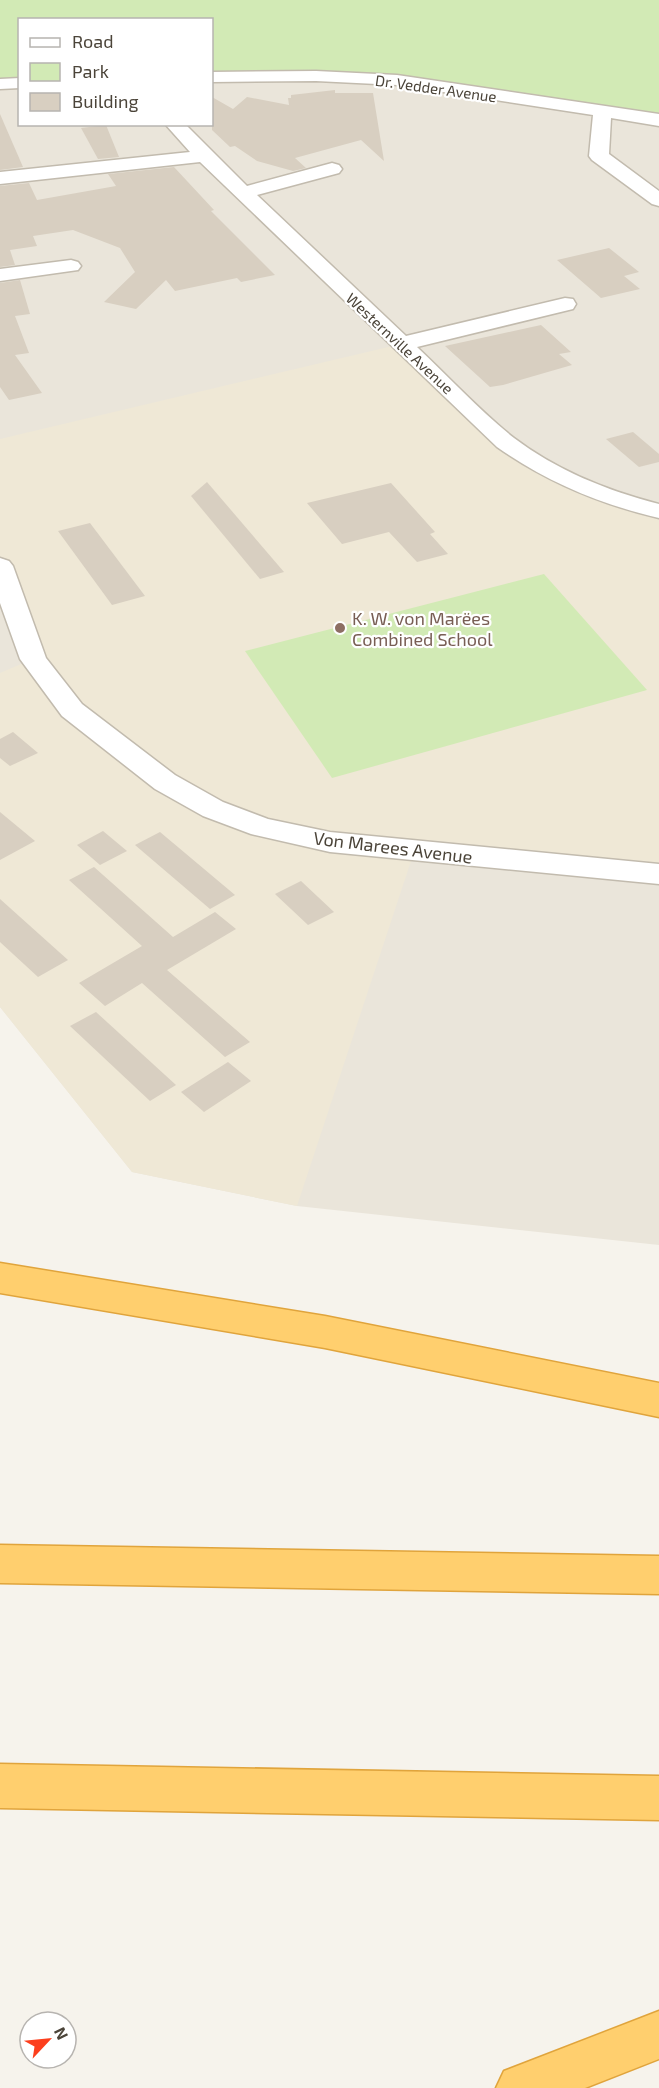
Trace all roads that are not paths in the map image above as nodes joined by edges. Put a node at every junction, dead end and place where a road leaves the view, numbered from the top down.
1 (213, 78) edge
2 (18, 83) edge
3 (0, 84) edge
4 (602, 113) junction
5 (659, 120) edge
6 (176, 126) edge
7 (204, 156) junction
8 (332, 169) dead end
9 (0, 178) edge
10 (242, 193) junction
11 (659, 200) edge
12 (71, 266) dead end
13 (0, 275) edge
14 (566, 304) dead end
15 (401, 344) junction
16 (659, 511) edge
17 (0, 566) edge
18 (659, 874) edge
19 (0, 1278) edge
20 (659, 1400) edge
21 (0, 1564) edge
22 (659, 1575) edge
23 (0, 1786) edge
24 (659, 1798) edge
25 (659, 2035) edge
26 (521, 2088) edge

1 - 4 street, Dr. Vedder Avenue
2 - 3 street
4 - 5 street, Dr. Vedder Avenue
4 - 11 street
6 - 7 street, Westernville Avenue
7 - 9 street
7 - 10 street, Westernville Avenue
8 - 10 street
10 - 15 street, Westernville Avenue
12 - 13 street
14 - 15 street
15 - 16 street, Westernville Avenue
17 - 18 street, Von Marees Avenue
19 - 20 highway
21 - 22 highway
23 - 24 highway
25 - 26 highway

